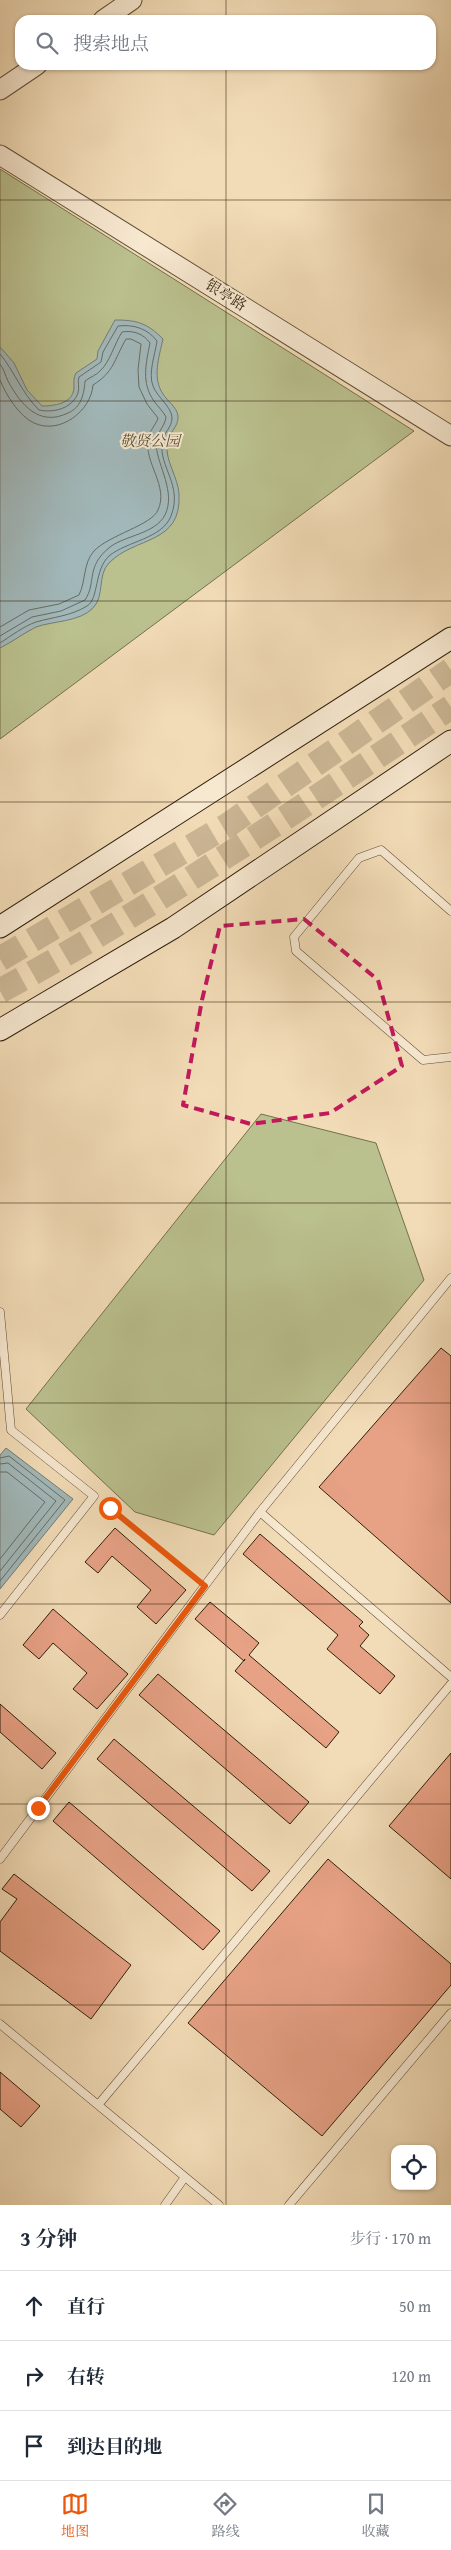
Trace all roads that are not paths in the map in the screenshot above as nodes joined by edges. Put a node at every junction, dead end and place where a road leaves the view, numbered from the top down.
1 (132, 0) edge
2 (110, 15) edge
3 (30, 70) edge
4 (0, 90) edge
5 (0, 155) edge
6 (451, 436) edge
7 (451, 638) edge
8 (451, 741) edge
9 (451, 911) edge
10 (0, 927) edge
11 (0, 1030) edge
12 (451, 1057) edge
13 (451, 1278) edge
14 (0, 1312) edge
15 (260, 1512) junction
16 (0, 1615) edge
17 (451, 1678) edge
18 (451, 1684) edge
19 (0, 1859) edge
20 (451, 2013) edge
21 (0, 2024) edge
22 (98, 2105) junction
23 (184, 2177) junction
24 (165, 2205) edge
25 (219, 2205) edge
26 (289, 2205) edge

1 - 2 street
3 - 4 street
5 - 6 street, 银亭路
7 - 10 main road
8 - 11 main road
9 - 12 lane
13 - 15 lane
14 - 16 lane
15 - 17 lane
15 - 19 lane
18 - 22 lane
20 - 26 lane
21 - 22 lane
22 - 23 lane
23 - 24 lane
23 - 25 lane

